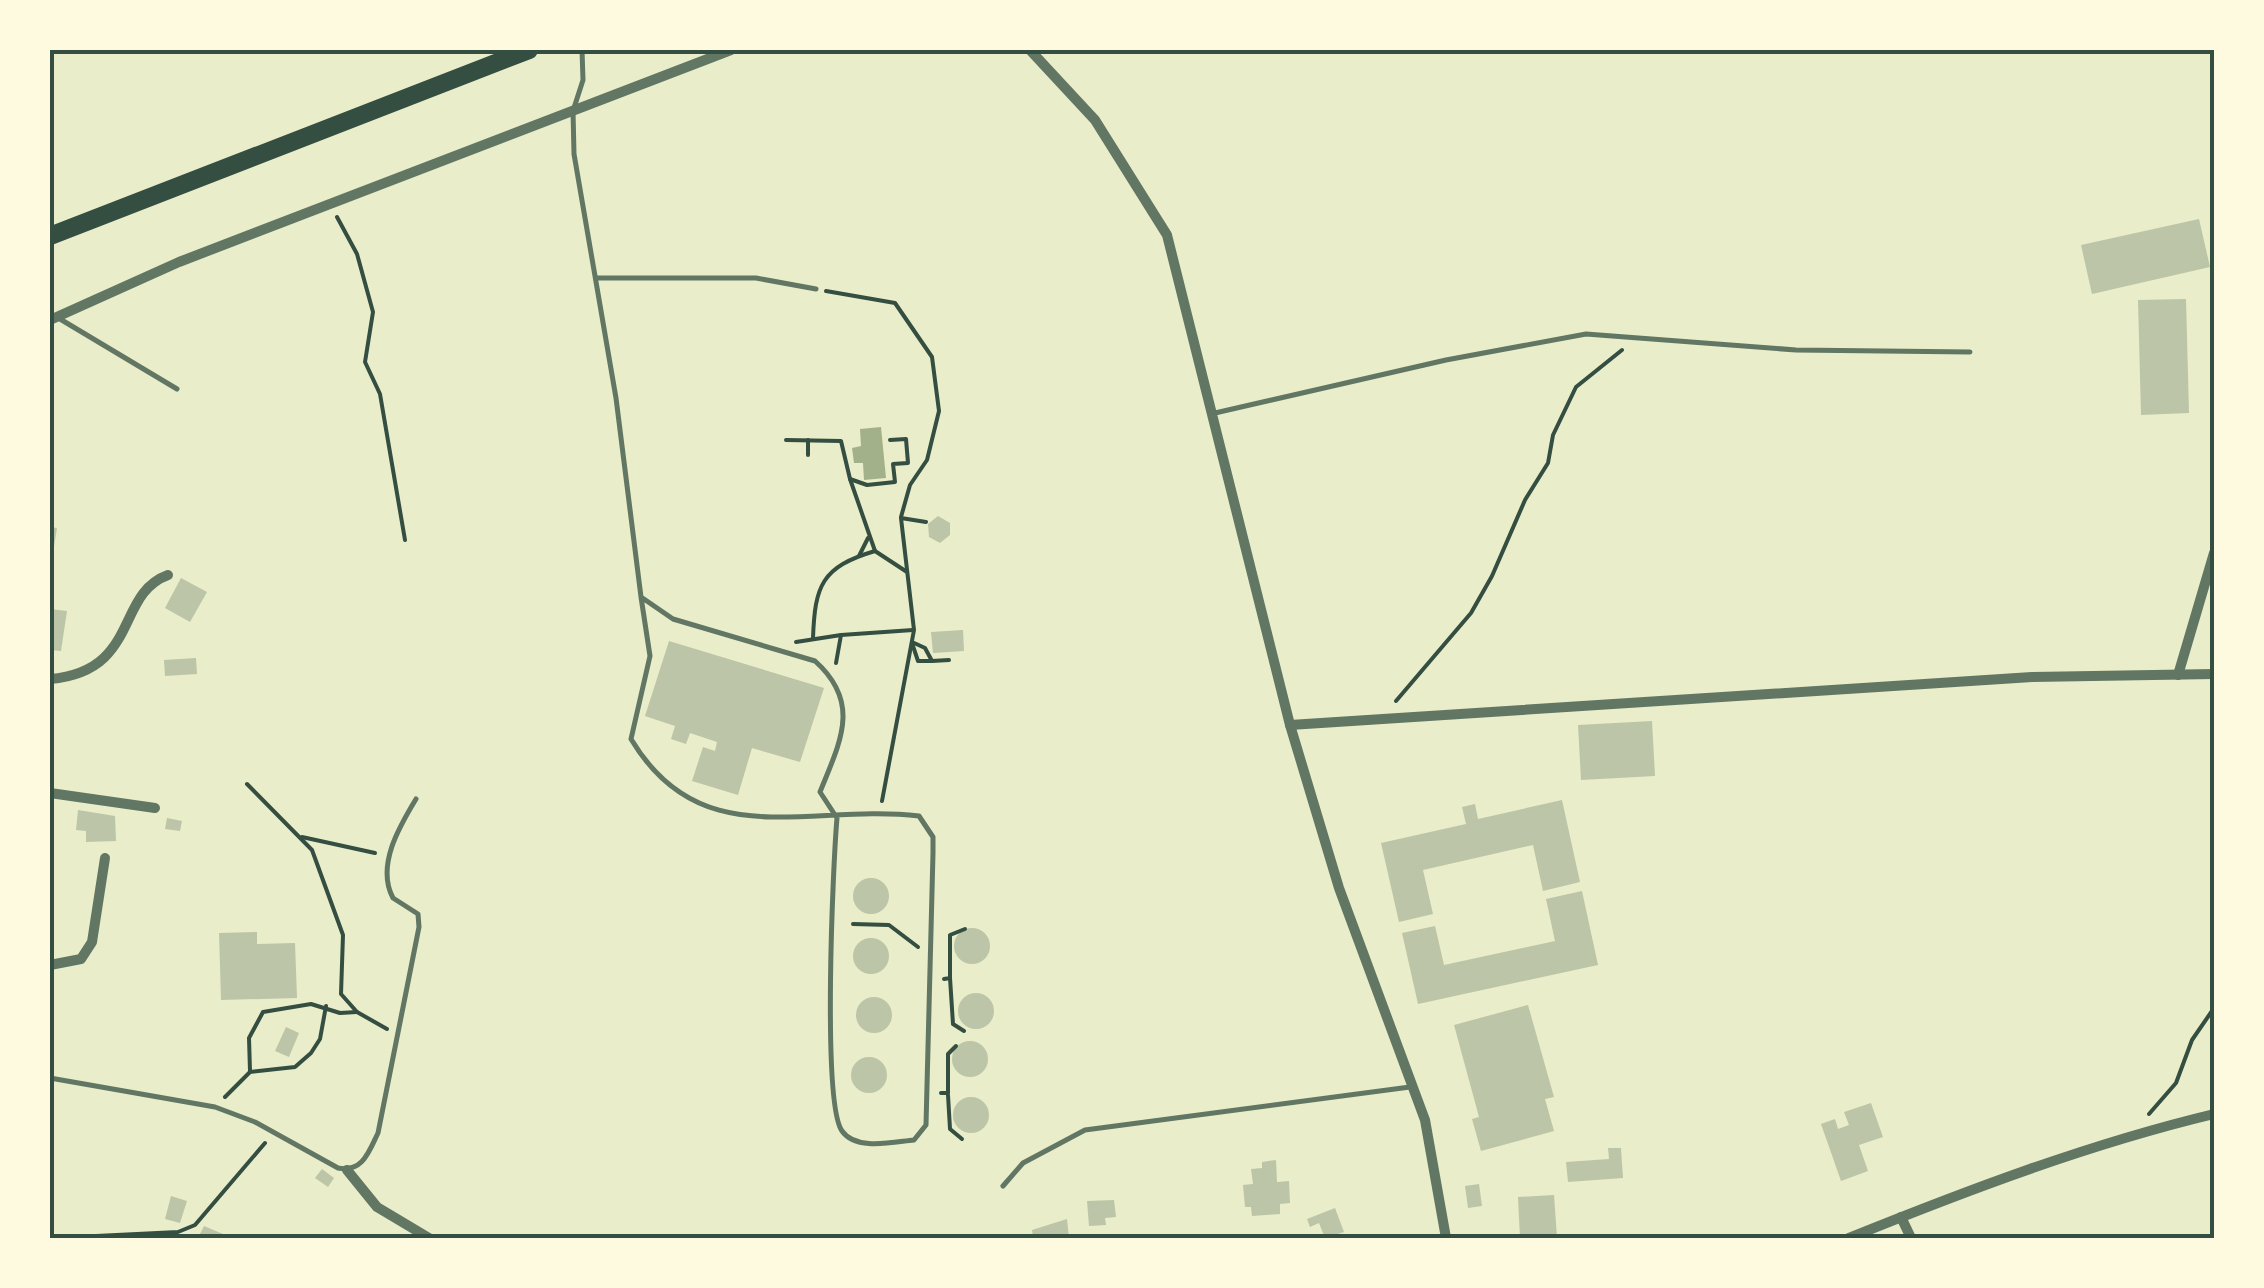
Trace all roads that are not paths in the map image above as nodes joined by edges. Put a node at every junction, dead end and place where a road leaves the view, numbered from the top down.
1 (530, 50) edge
2 (582, 50) edge
3 (730, 50) edge
4 (1030, 50) edge
5 (573, 110) junction
6 (50, 236) edge
7 (596, 278) junction
8 (816, 289) road end
9 (54, 319) edge
10 (1970, 352) dead end
11 (178, 388) dead end
12 (1215, 414) junction
13 (2214, 554) edge
14 (168, 574) dead end
15 (641, 598) junction
16 (2214, 674) edge
17 (2178, 675) junction
18 (50, 679) edge
19 (1290, 725) junction
20 (50, 793) edge
21 (416, 799) dead end
22 (155, 808) dead end
23 (837, 818) junction
24 (104, 858) dead end
25 (50, 965) edge
26 (50, 1078) edge
27 (1412, 1086) junction
28 (2214, 1114) edge
29 (347, 1170) junction
30 (1002, 1186) dead end
31 (1902, 1217) junction
32 (430, 1238) edge
33 (1446, 1238) edge
34 (1849, 1238) edge
35 (1911, 1238) edge

1 - 6 highway
2 - 5 lane
3 - 5 street
4 - 12 street
5 - 7 lane
5 - 9 street
7 - 8 lane
7 - 15 lane
9 - 11 lane
10 - 12 lane
12 - 19 street
13 - 17 street
14 - 18 street
15 - 23 lane
15 - 23 lane
16 - 17 street
17 - 19 street
19 - 27 street
20 - 22 street
21 - 29 lane
23 - 23 lane
24 - 25 street
26 - 29 lane
27 - 30 lane
27 - 33 street
28 - 31 street
29 - 32 street
31 - 34 street
31 - 35 street

